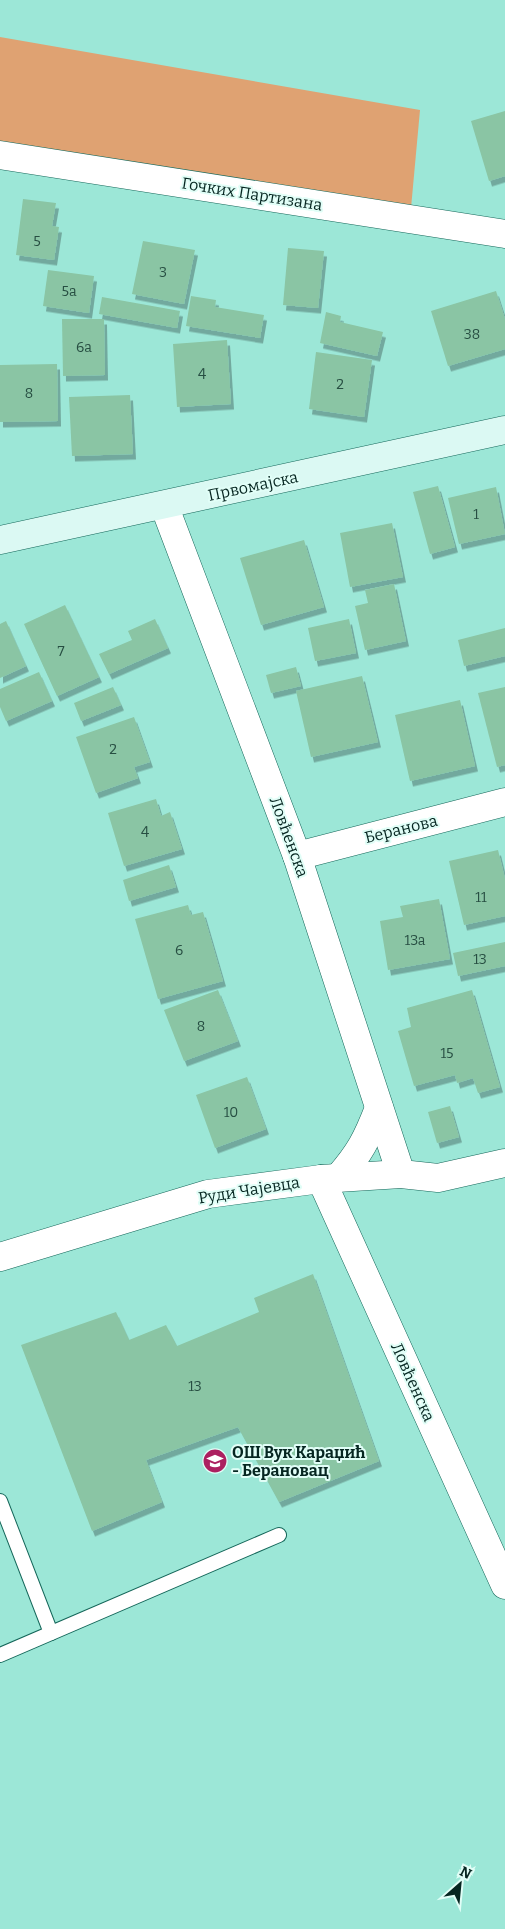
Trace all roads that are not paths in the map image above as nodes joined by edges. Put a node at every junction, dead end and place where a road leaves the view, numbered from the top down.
1 (0, 155) edge
2 (505, 234) edge
3 (505, 430) edge
4 (164, 505) junction
5 (0, 540) edge
6 (505, 802) edge
7 (297, 856) junction
8 (379, 1108) junction
9 (505, 1163) edge
10 (401, 1174) junction
11 (329, 1178) junction
12 (0, 1256) edge
13 (0, 1501) edge
14 (279, 1534) dead end
15 (505, 1585) edge
16 (51, 1633) junction
17 (0, 1655) edge

1 - 2 street, Гочких Партизана
3 - 4 main road, Првомајска
4 - 5 main road, Првомајска
4 - 7 street, Ловћенска
6 - 7 street, Беранова
7 - 8 street, Ловћенска
8 - 10 street, Ловћенска
8 - 11 street
9 - 10 street, Руди Чајевца
10 - 11 street, Руди Чајевца
11 - 12 street, Руди Чајевца
11 - 15 street, Ловћенска
13 - 16 lane
14 - 16 lane
16 - 17 lane

